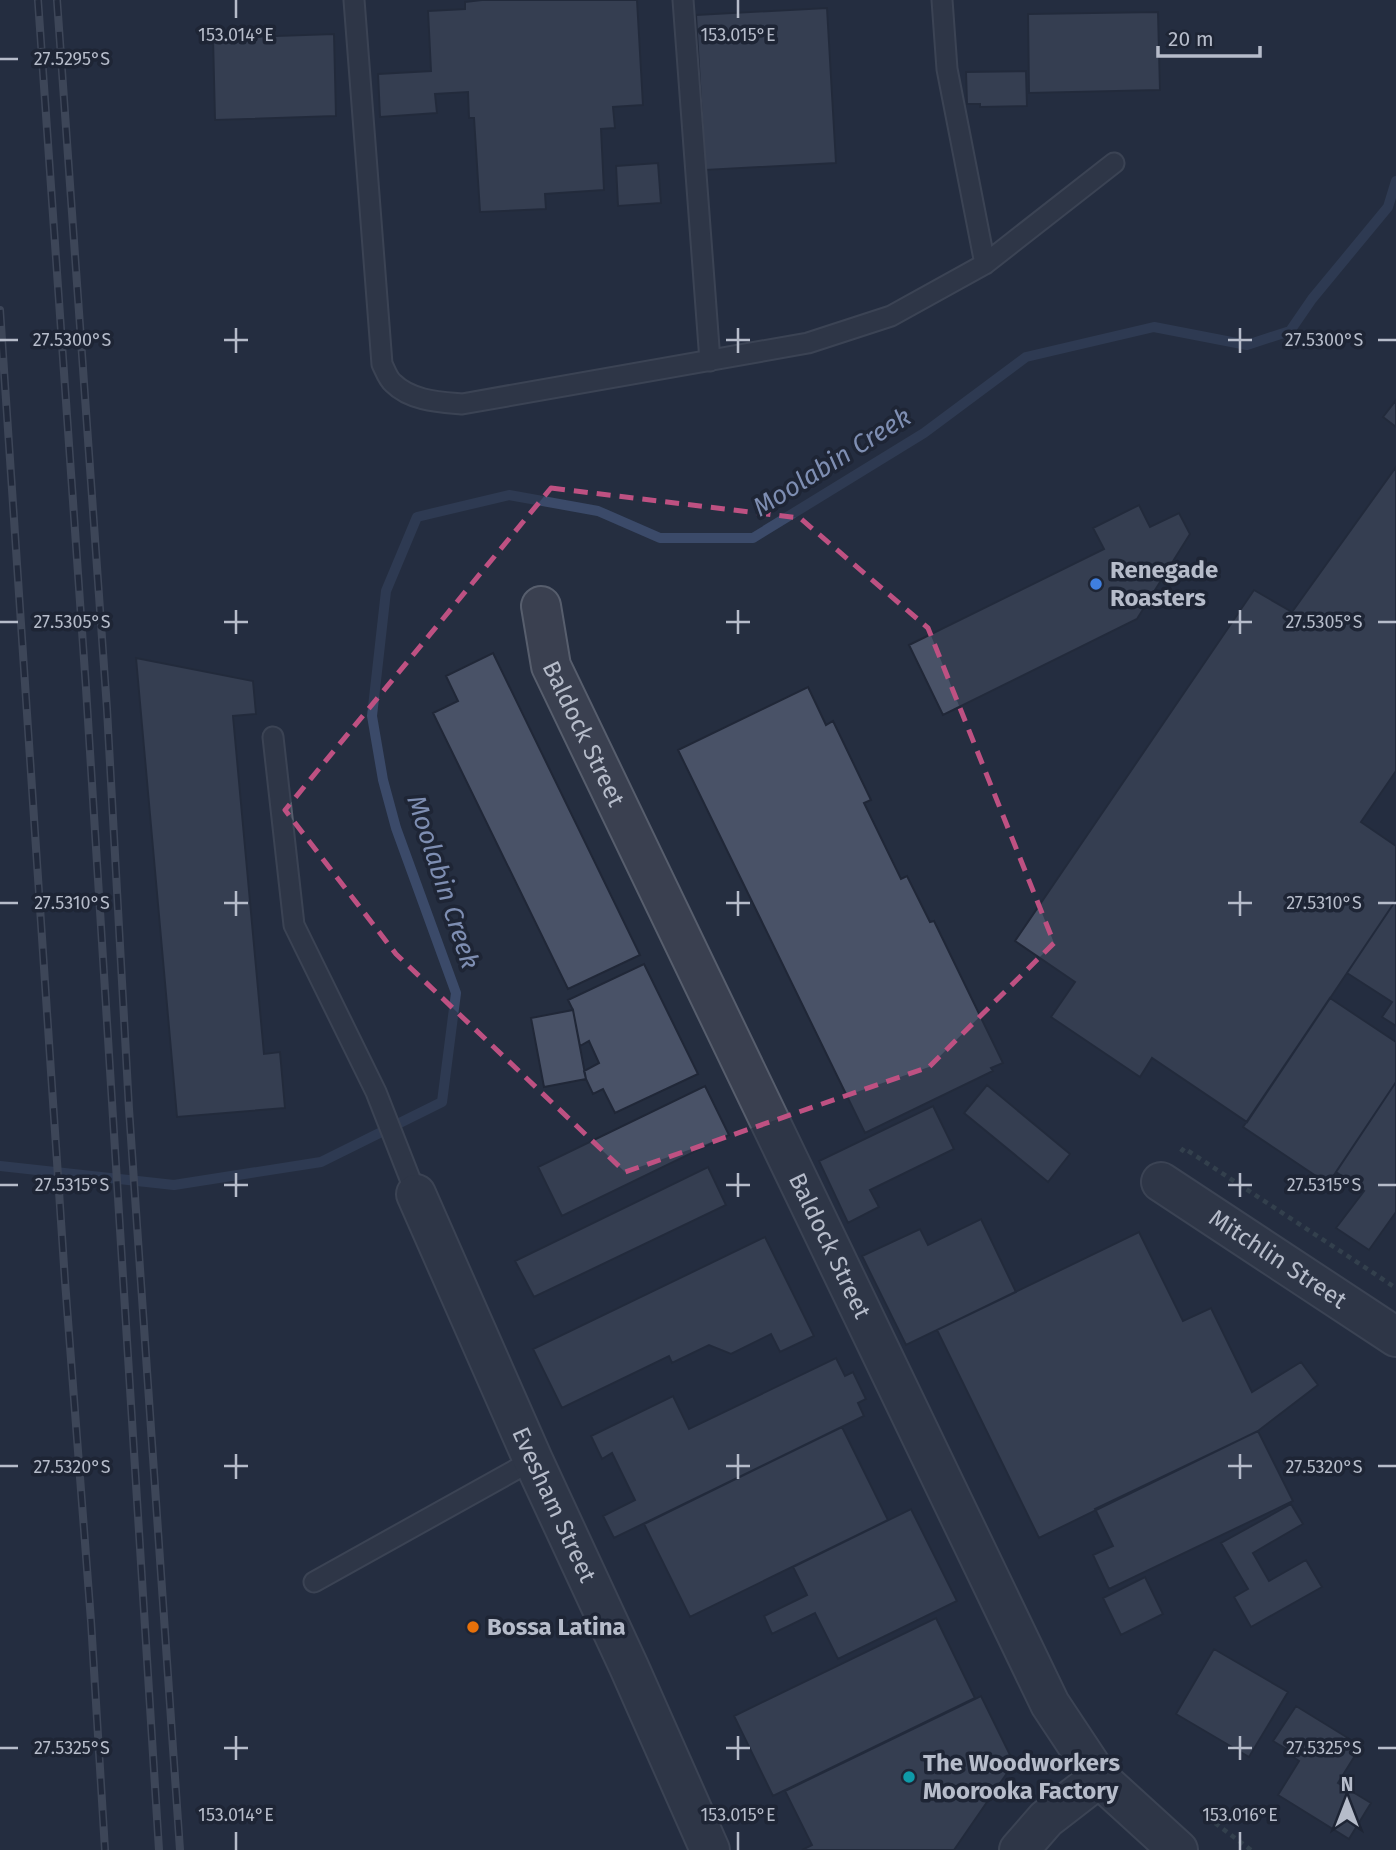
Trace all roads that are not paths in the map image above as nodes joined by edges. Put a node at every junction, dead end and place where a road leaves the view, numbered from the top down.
1 (354, 0) edge
2 (683, 0) edge
3 (942, 0) edge
4 (1114, 163) dead end
5 (985, 264) junction
6 (710, 361) junction
7 (541, 606) dead end
8 (273, 737) dead end
9 (1169, 1170) road end
10 (416, 1194) joint
11 (1396, 1337) edge
12 (533, 1460) junction
13 (314, 1582) dead end
14 (1099, 1778) junction
15 (710, 1850) edge
16 (1019, 1850) edge
17 (1178, 1850) edge

1 - 6 lane
2 - 6 lane
3 - 5 lane
4 - 5 lane
5 - 6 lane
7 - 14 street, Baldock Street
8 - 10 lane
9 - 11 street, Mitchlin Street
10 - 12 street, Evesham Street
12 - 13 lane
12 - 15 street, Evesham Street
14 - 16 street
14 - 17 street, Baldock Street

